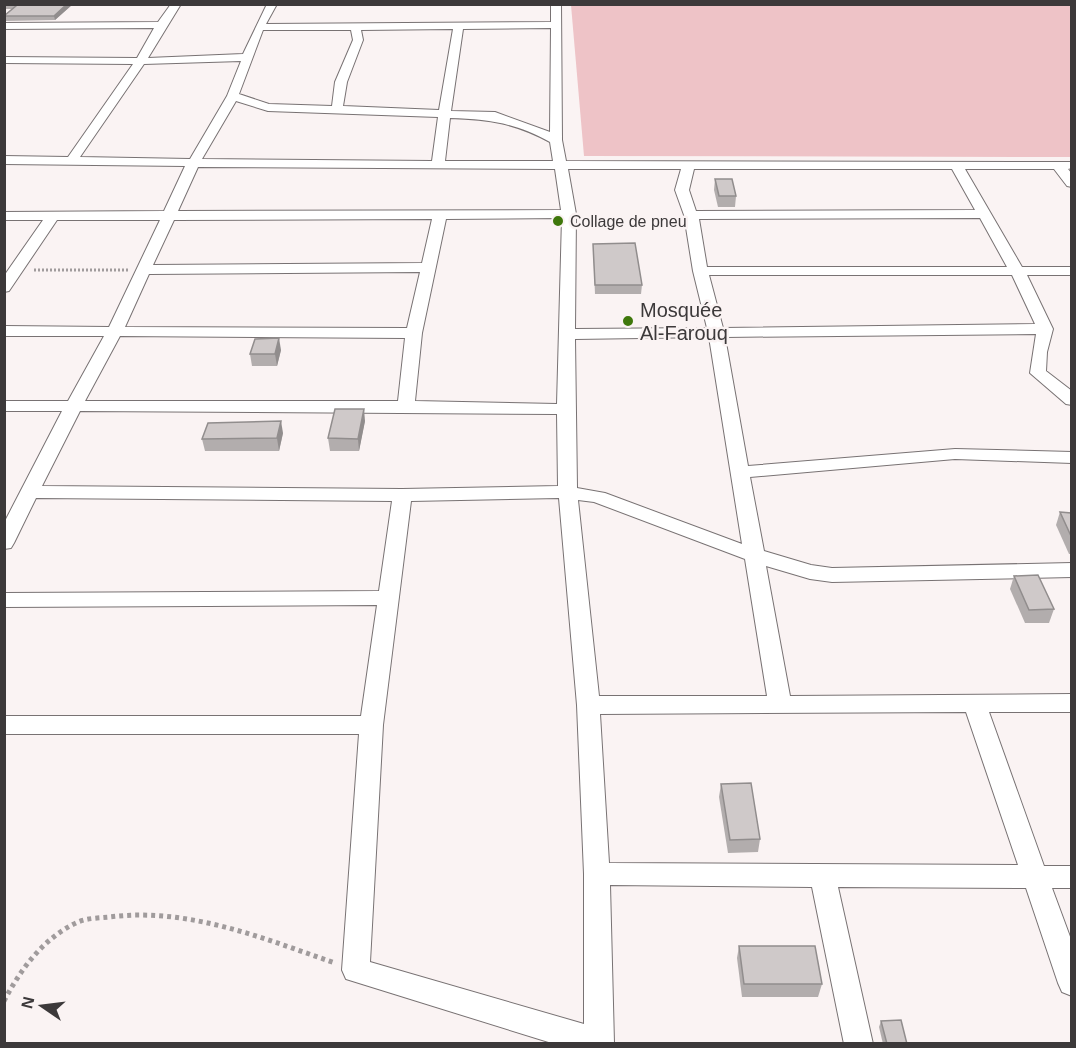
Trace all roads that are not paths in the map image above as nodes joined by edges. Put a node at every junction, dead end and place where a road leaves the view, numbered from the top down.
1 (176, 4) edge
2 (272, 4) edge
3 (556, 4) edge
4 (161, 25) junction
5 (557, 25) junction
6 (4, 26) edge
7 (354, 26) junction
8 (459, 26) junction
9 (260, 27) junction
10 (247, 57) junction
11 (142, 59) junction
12 (4, 60) edge
13 (233, 96) junction
14 (268, 107) junction
15 (338, 110) junction
16 (224, 111) junction
17 (447, 112) junction
18 (556, 140) junction
19 (4, 160) edge
20 (72, 160) junction
21 (194, 162) junction
22 (561, 164) junction
23 (438, 165) junction
24 (663, 165) junction
25 (688, 165) junction
26 (957, 165) junction
27 (1065, 165) edge
28 (1071, 183) edge
29 (682, 190) junction
30 (171, 214) junction
31 (569, 214) junction
32 (983, 214) junction
33 (691, 215) junction
34 (4, 216) edge
35 (440, 216) junction
36 (51, 218) junction
37 (429, 267) junction
38 (1016, 269) junction
39 (10, 270) edge
40 (144, 270) junction
41 (700, 271) junction
42 (1071, 271) edge
43 (4, 288) edge
44 (1045, 329) junction
45 (4, 331) edge
46 (114, 333) junction
47 (414, 333) junction
48 (716, 333) junction
49 (567, 334) junction
50 (1071, 400) edge
51 (4, 406) edge
52 (73, 406) junction
53 (406, 406) junction
54 (566, 409) junction
55 (1071, 458) edge
56 (740, 472) junction
57 (29, 492) junction
58 (567, 492) junction
59 (402, 495) junction
60 (4, 543) edge
61 (753, 555) junction
62 (1071, 570) edge
63 (387, 598) junction
64 (4, 600) edge
65 (1071, 703) edge
66 (975, 704) junction
67 (588, 705) junction
68 (780, 705) junction
69 (4, 725) edge
70 (371, 725) junction
71 (597, 874) junction
72 (823, 876) junction
73 (1071, 877) edge
74 (1036, 878) junction
75 (1071, 983) edge
76 (598, 1043) edge
77 (859, 1044) edge

1 - 4 street
2 - 9 street
3 - 5 street
4 - 6 street
4 - 11 street
5 - 8 street
5 - 18 street
7 - 8 street
7 - 9 street
7 - 15 street
8 - 17 street
9 - 10 street
10 - 11 street
10 - 13 street
11 - 12 street
11 - 20 street
13 - 14 street
13 - 16 street
14 - 15 street
14 - 16 street
15 - 17 street
16 - 21 street
17 - 18 street
17 - 23 street
18 - 22 street
19 - 20 street
20 - 21 street
21 - 23 street
21 - 30 street
22 - 23 street
22 - 24 street
22 - 31 street
24 - 25 street
24 - 29 street
25 - 26 street
25 - 29 street
26 - 27 street
26 - 32 street
27 - 28 street
29 - 33 street
30 - 35 street
30 - 36 street
30 - 40 street
31 - 35 street
31 - 49 street
32 - 33 street
32 - 38 street
33 - 41 street
34 - 36 street
35 - 37 street
36 - 39 street
37 - 40 street
37 - 47 street
38 - 41 street
38 - 42 street
38 - 44 street
39 - 43 street
40 - 46 street
41 - 48 street
44 - 48 street
44 - 50 street
45 - 46 street
46 - 47 street
46 - 52 street
47 - 53 street
48 - 49 street
48 - 56 street
49 - 54 street
51 - 52 street
52 - 53 street
52 - 57 street
53 - 54 street
54 - 58 street
55 - 56 street
56 - 61 street
57 - 59 street
57 - 60 street
58 - 59 street
58 - 61 street
58 - 67 street
59 - 63 street
61 - 62 street
61 - 68 street
63 - 64 street
63 - 70 street
65 - 66 street
66 - 68 street
66 - 74 street
67 - 68 street
67 - 71 street
69 - 70 street
70 - 76 street
71 - 72 street
71 - 76 street
72 - 74 street
72 - 77 street
73 - 74 street
74 - 75 street

